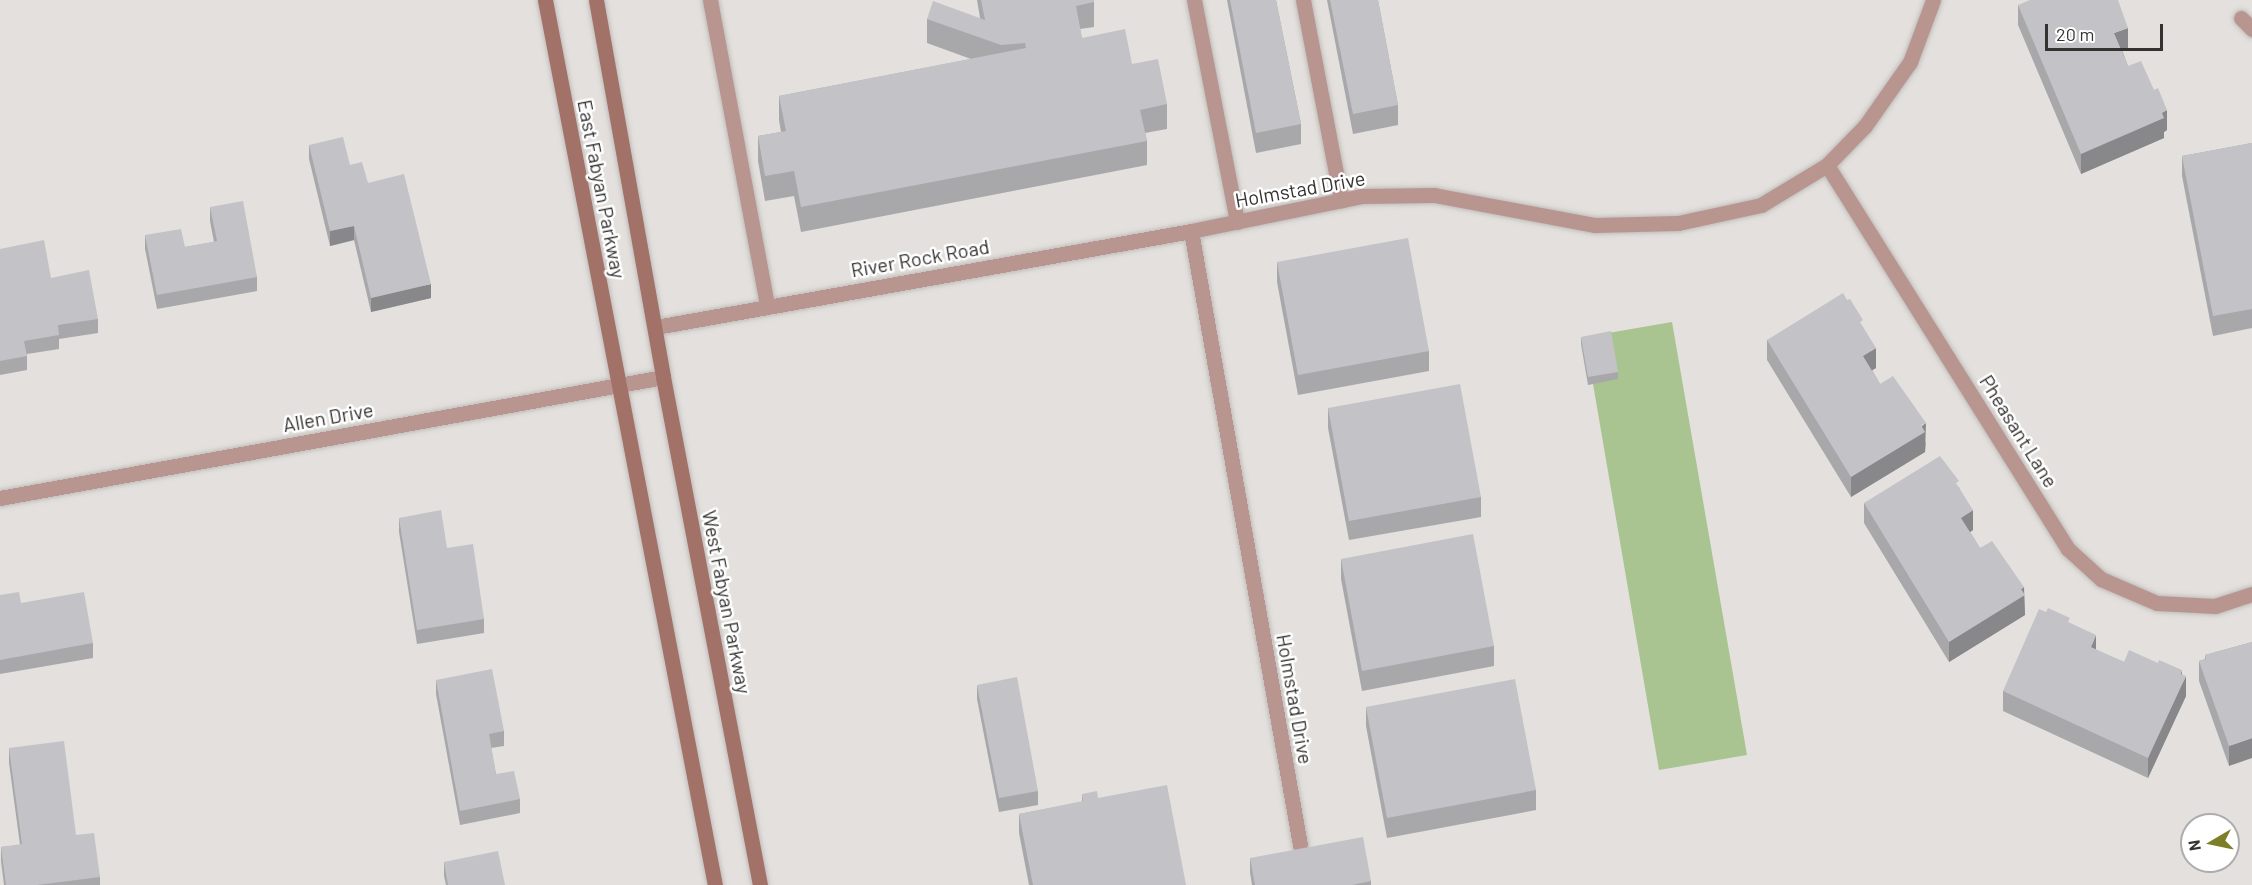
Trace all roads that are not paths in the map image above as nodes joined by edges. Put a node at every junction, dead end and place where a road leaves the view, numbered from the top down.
1 (546, 0) edge
2 (596, 0) edge
3 (710, 0) edge
4 (1194, 0) edge
5 (1303, 0) edge
6 (1933, 0) edge
7 (1827, 165) junction
8 (1341, 200) junction
9 (1236, 222) junction
10 (1191, 231) junction
11 (767, 306) junction
12 (656, 327) junction
13 (663, 377) junction
14 (618, 385) junction
15 (0, 498) edge
16 (2252, 594) edge
17 (1300, 845) dead end
18 (715, 885) edge
19 (760, 885) edge

1 - 14 main road, East Fabyan Parkway
2 - 12 main road, East Fabyan Parkway
3 - 11 street
4 - 9 street
5 - 8 street
6 - 7 street, Holmstad Drive
7 - 8 street, Holmstad Drive
7 - 16 street, Pheasant Lane
8 - 9 street, Holmstad Drive
9 - 10 street, Holmstad Drive
10 - 11 street, River Rock Road
10 - 17 street, Holmstad Drive
11 - 12 street, River Rock Road
12 - 13 main road, West Fabyan Parkway
13 - 14 street, Allen Drive
13 - 19 main road, West Fabyan Parkway
14 - 15 street, Allen Drive
14 - 18 main road

